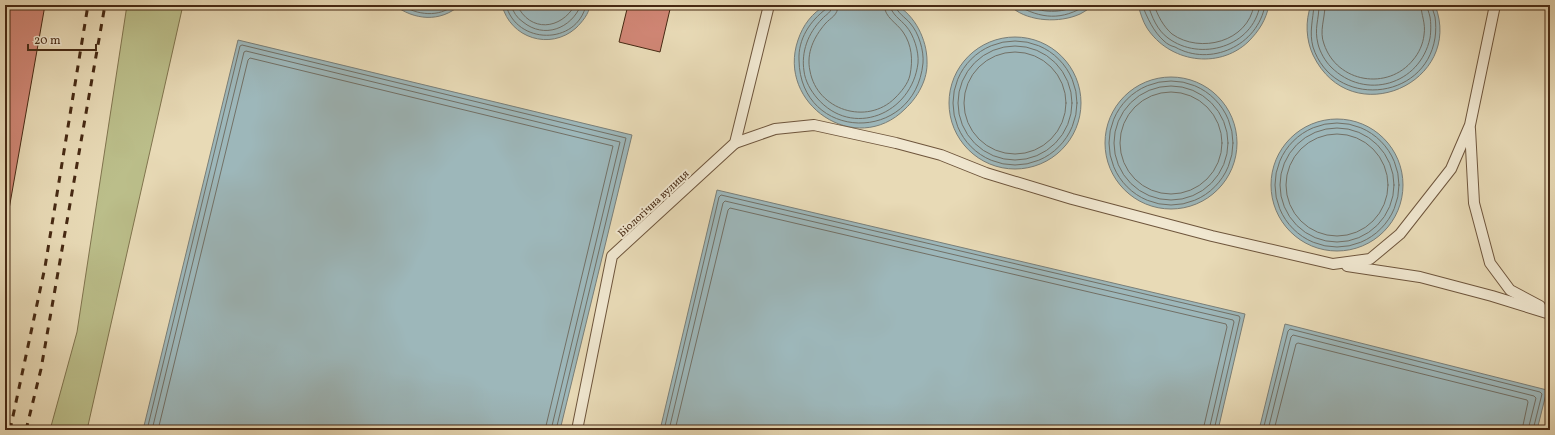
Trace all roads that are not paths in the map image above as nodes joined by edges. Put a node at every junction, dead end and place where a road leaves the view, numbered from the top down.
1 (769, 5) edge
2 (1495, 5) edge
3 (1470, 125) junction
4 (735, 143) junction
5 (1333, 264) junction
6 (1550, 313) edge
7 (576, 430) edge

1 - 4 lane
2 - 3 lane
3 - 5 lane
3 - 6 lane
4 - 5 lane
4 - 7 lane, Біологічна вулиця
5 - 6 lane

